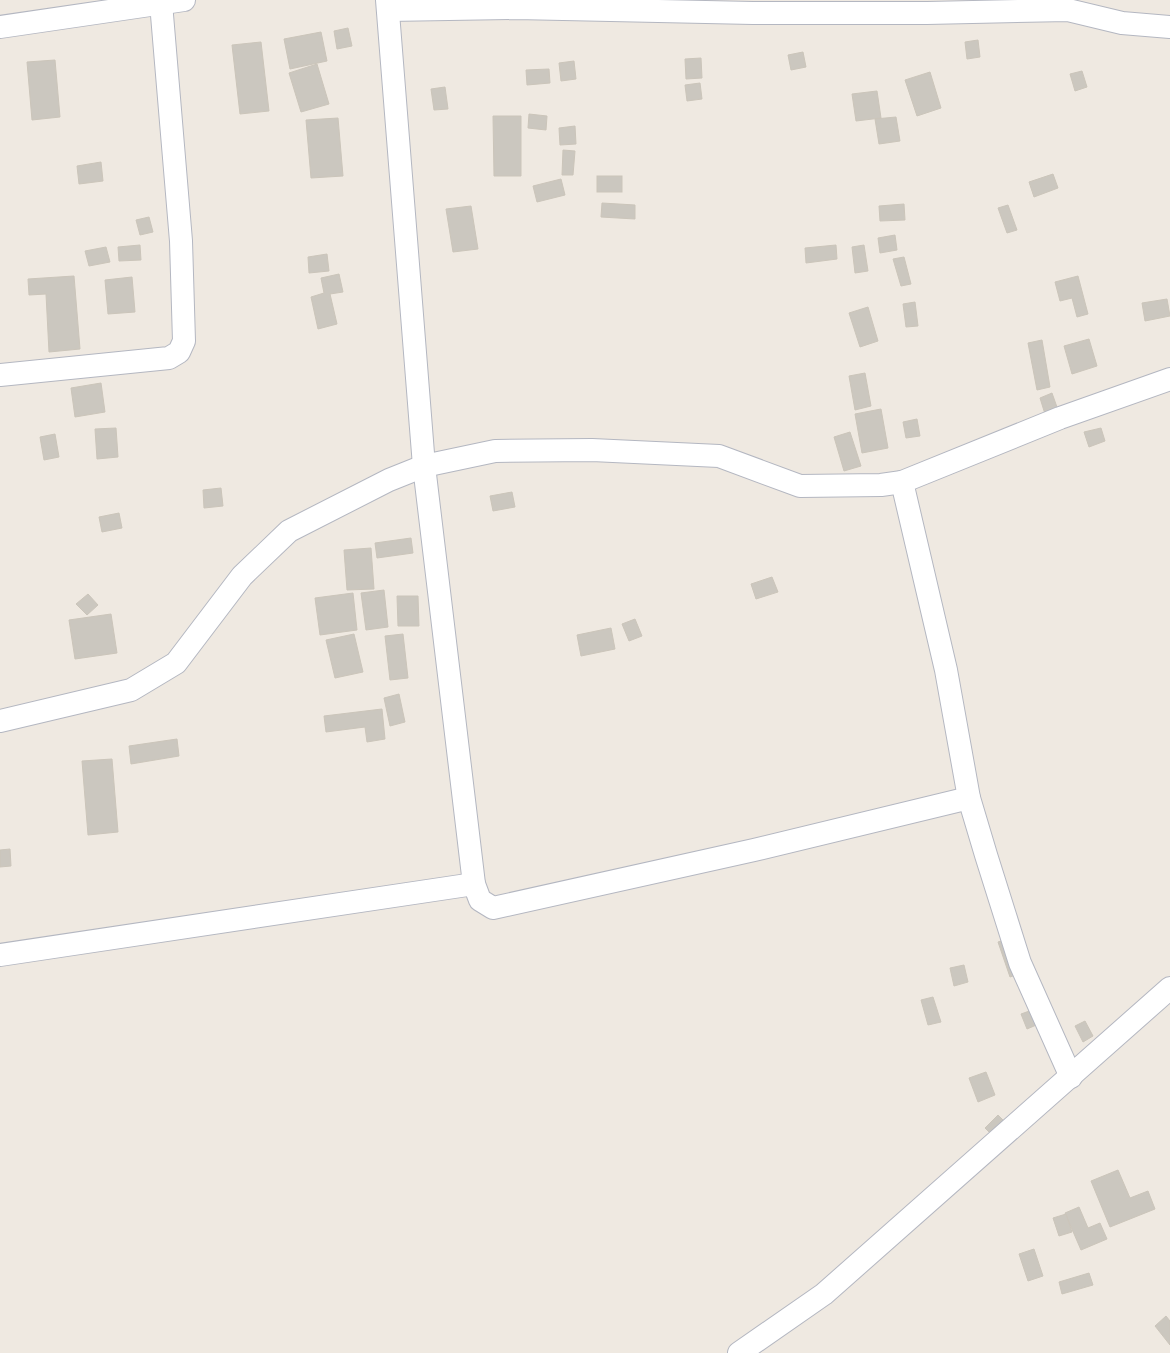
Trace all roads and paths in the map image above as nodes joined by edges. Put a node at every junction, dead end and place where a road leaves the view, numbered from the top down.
1 (184, 0) edge
2 (161, 3) junction
3 (388, 5) edge
4 (752, 6) edge
5 (1170, 26) edge
6 (0, 27) edge
7 (0, 375) edge
8 (1170, 379) edge
9 (424, 466) junction
10 (902, 482) junction
11 (0, 721) edge
12 (970, 798) junction
13 (474, 884) junction
14 (0, 955) edge
15 (1170, 988) edge
16 (1071, 1077) junction
17 (739, 1353) edge

1 - 2 street
2 - 6 street
2 - 7 street
3 - 4 street
3 - 9 street
4 - 5 street
8 - 10 street
9 - 10 street
9 - 11 street
9 - 13 street
10 - 12 street
12 - 13 street
12 - 16 street
13 - 14 street
15 - 16 street
16 - 17 street

